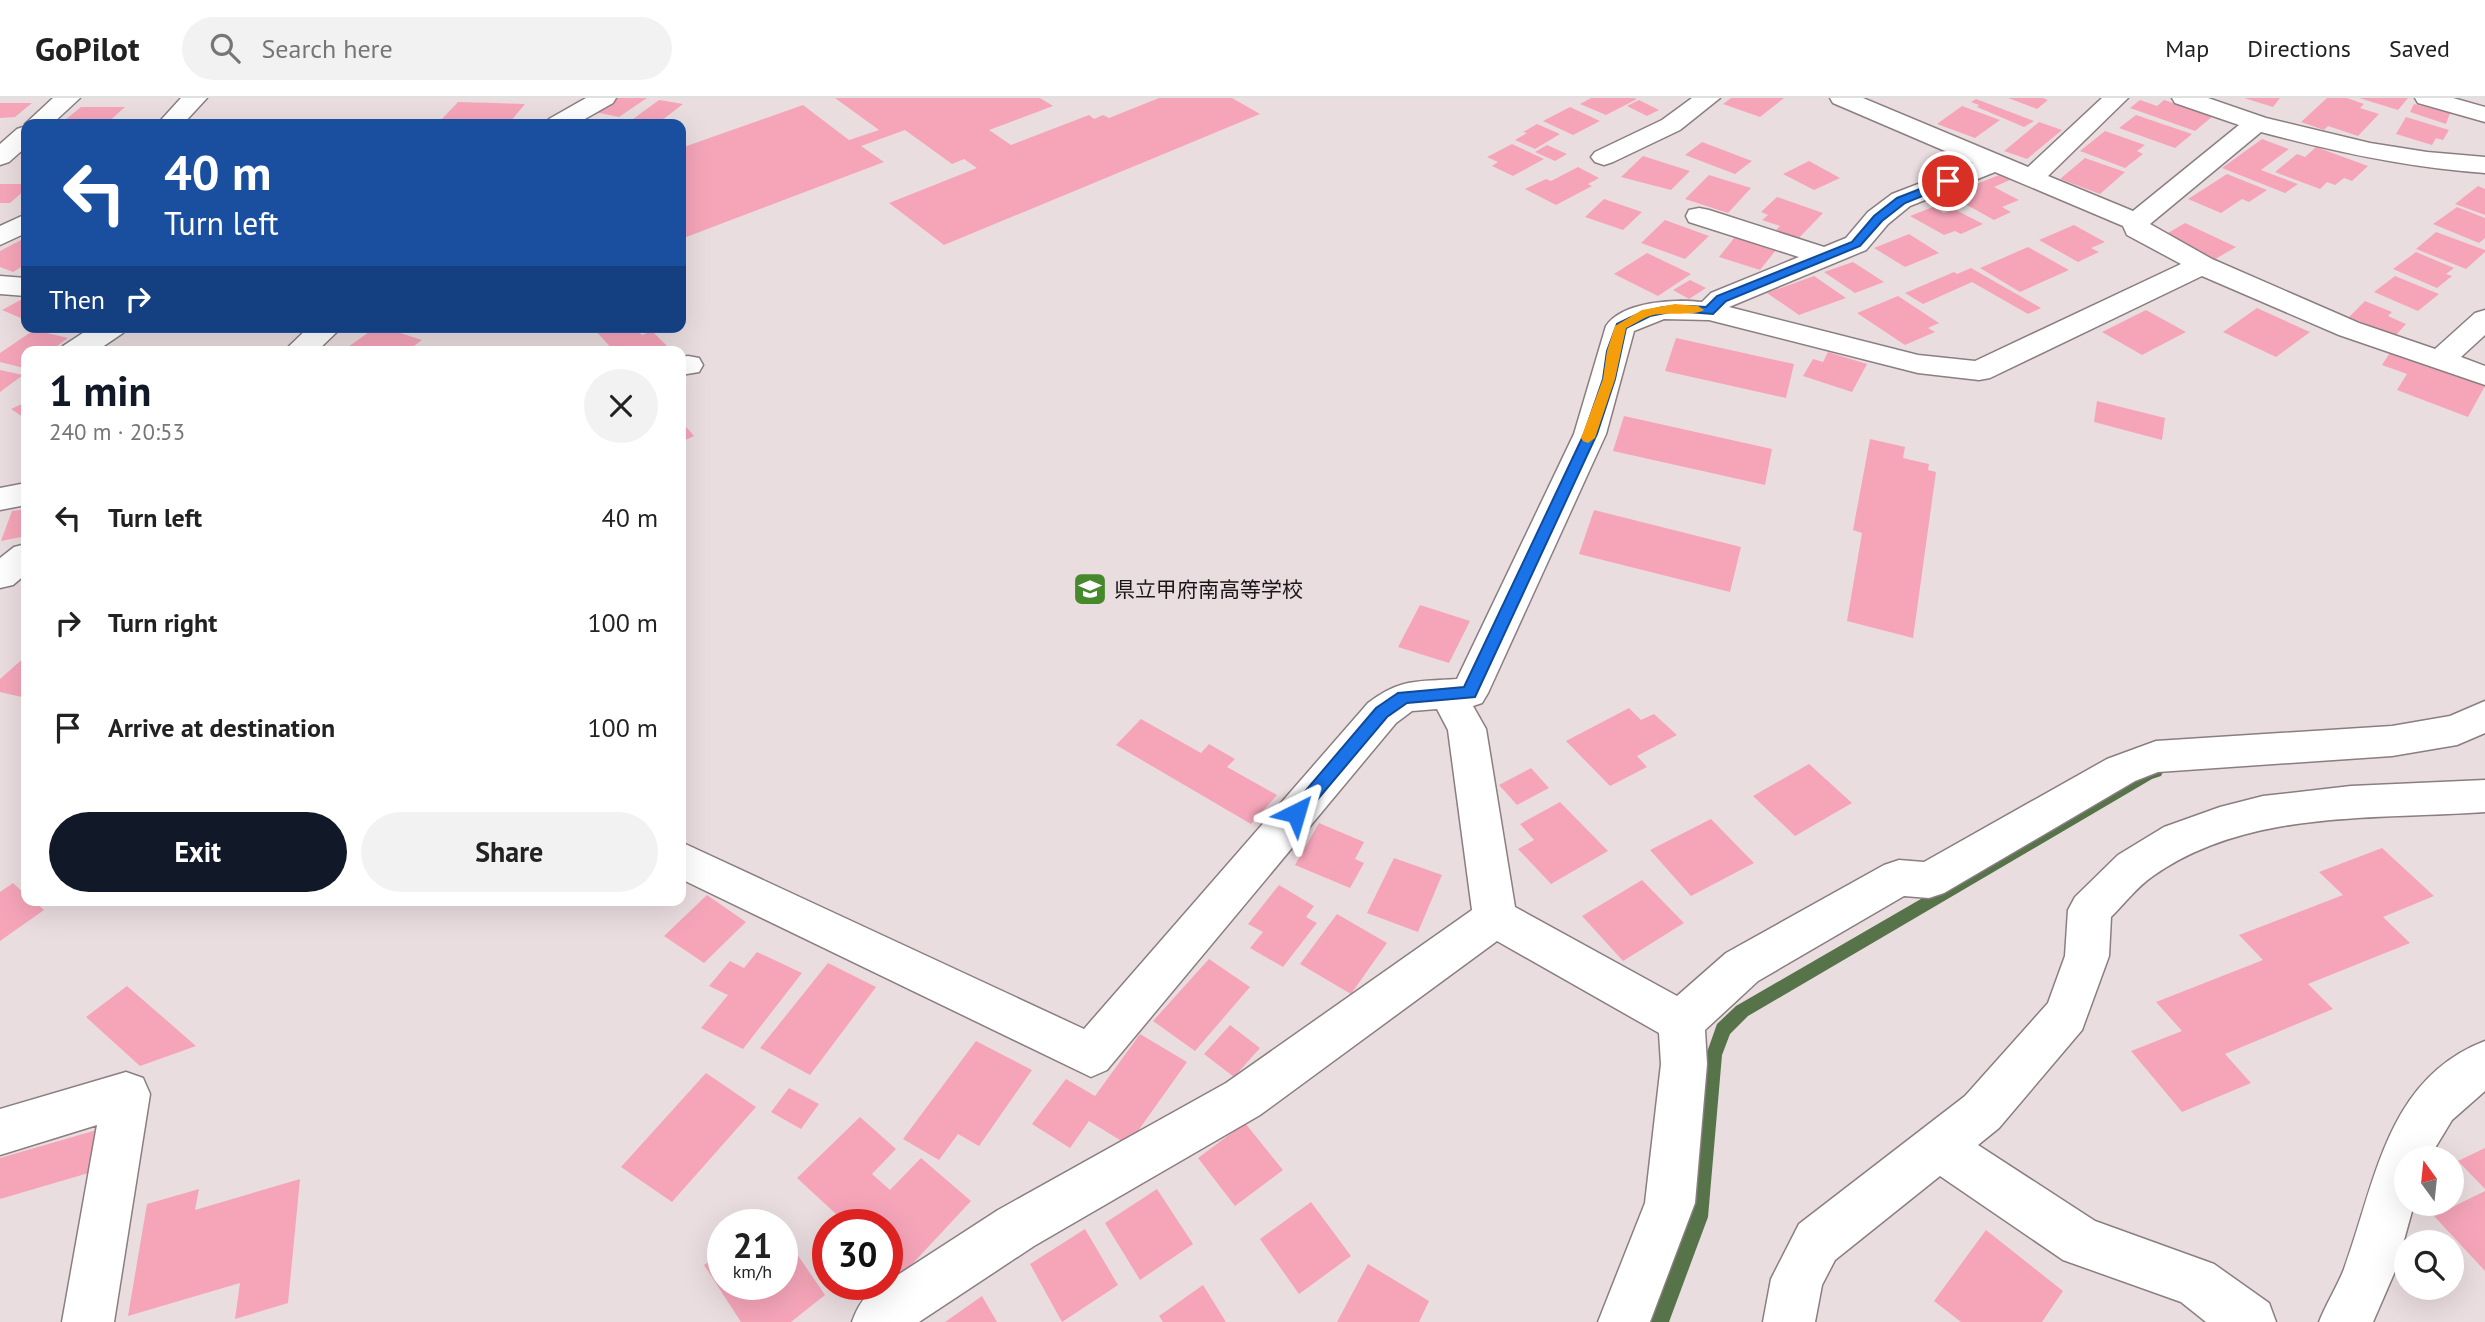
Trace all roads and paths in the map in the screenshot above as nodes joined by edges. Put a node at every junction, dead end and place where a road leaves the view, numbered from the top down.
1 (68, 98) edge
2 (195, 98) edge
3 (604, 98) edge
4 (1708, 98) edge
5 (1842, 98) edge
6 (2116, 98) edge
7 (2183, 98) edge
8 (2427, 98) edge
9 (2485, 115) edge
10 (43, 119) edge
11 (174, 119) edge
12 (567, 119) edge
13 (2257, 123) junction
14 (21, 138) edge
15 (0, 157) edge
16 (1604, 157) dead end
17 (1995, 163) junction
18 (2485, 165) edge
19 (2032, 177) junction
20 (1699, 216) dead end
21 (2136, 222) junction
22 (21, 225) edge
23 (0, 237) edge
24 (1823, 256) junction
25 (2202, 265) junction
26 (0, 285) edge
27 (21, 287) edge
28 (1709, 311) junction
29 (2485, 319) edge
30 (104, 333) edge
31 (320, 333) edge
32 (83, 346) edge
33 (305, 346) edge
34 (2440, 360) junction
35 (2485, 376) edge
36 (21, 495) edge
37 (0, 499) edge
38 (21, 560) edge
39 (0, 576) edge
40 (1456, 710) dead end
41 (2485, 716) edge
42 (2485, 796) edge
43 (686, 861) edge
44 (1495, 918) junction
45 (1681, 1022) junction
46 (2485, 1063) edge
47 (0, 1132) edge
48 (1938, 1146) junction
49 (88, 1322) edge
50 (878, 1322) edge
51 (1624, 1322) edge
52 (1789, 1322) edge
53 (2250, 1322) edge
54 (2345, 1322) edge

1 - 10 street
2 - 11 street
3 - 12 street
4 - 16 street
5 - 17 street
6 - 19 street
7 - 13 street
8 - 9 street
13 - 18 street
13 - 21 street
14 - 15 street
17 - 19 street
17 - 24 street
19 - 21 street
20 - 24 street
21 - 25 street
22 - 23 street
24 - 28 street
25 - 28 street
25 - 34 street
26 - 27 street
28 - 43 street
29 - 34 street
30 - 32 street
31 - 33 street
34 - 35 street
36 - 37 street
38 - 39 street
40 - 44 street
41 - 45 street
42 - 48 street
44 - 45 street
44 - 50 street
45 - 51 street
46 - 54 street
47 - 49 street
48 - 52 street
48 - 53 street

